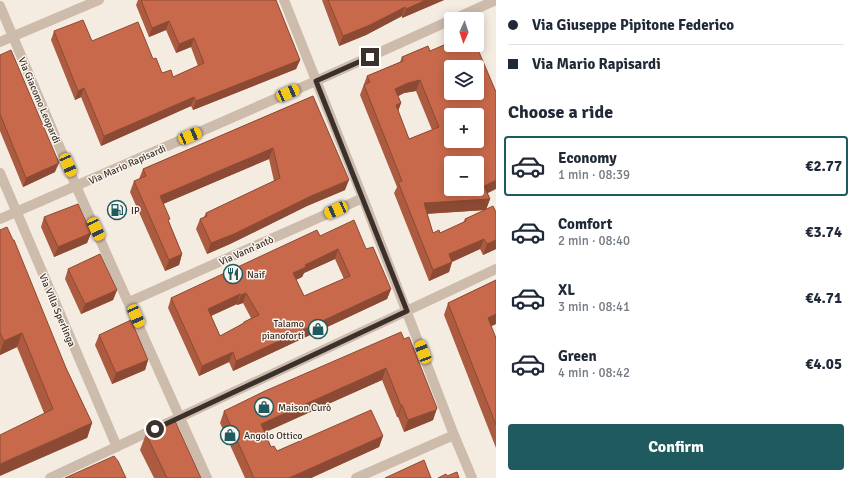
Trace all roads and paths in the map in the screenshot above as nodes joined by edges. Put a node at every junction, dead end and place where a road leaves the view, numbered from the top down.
1 (99, 0) edge
2 (284, 0) edge
3 (496, 0) edge
4 (0, 6) edge
5 (469, 12) edge
6 (444, 23) edge
7 (13, 36) junction
8 (0, 42) edge
9 (316, 81) junction
10 (0, 173) edge
11 (76, 186) junction
12 (363, 198) junction
13 (16, 212) junction
14 (0, 219) edge
15 (496, 269) edge
16 (129, 302) junction
17 (407, 311) junction
18 (180, 418) junction
19 (454, 435) junction
20 (117, 447) junction
21 (50, 478) edge
22 (207, 478) edge
23 (356, 478) edge
24 (472, 478) edge

1 - 7 street
2 - 9 street
3 - 5 street
4 - 7 street, Via Giacomo Leopardi
6 - 9 street, Via Mario Rapisardi
7 - 8 street
7 - 11 street, Via Giacomo Leopardi
9 - 11 street, Via Mario Rapisardi
9 - 12 street
10 - 13 street, Via Villa Sperlinga
11 - 13 street, Via Mario Rapisardi
11 - 16 street, Via Giacomo Leopardi
12 - 16 street, Via Vann'antò
12 - 17 street
13 - 14 street, Via Mario Rapisardi
13 - 20 street, Via Villa Sperlinga
15 - 17 street
16 - 18 street, Via Giacomo Leopardi
17 - 18 street
17 - 19 street
18 - 20 street
18 - 22 street, Via Giacomo Leopardi
19 - 23 street
19 - 24 street
20 - 21 street

